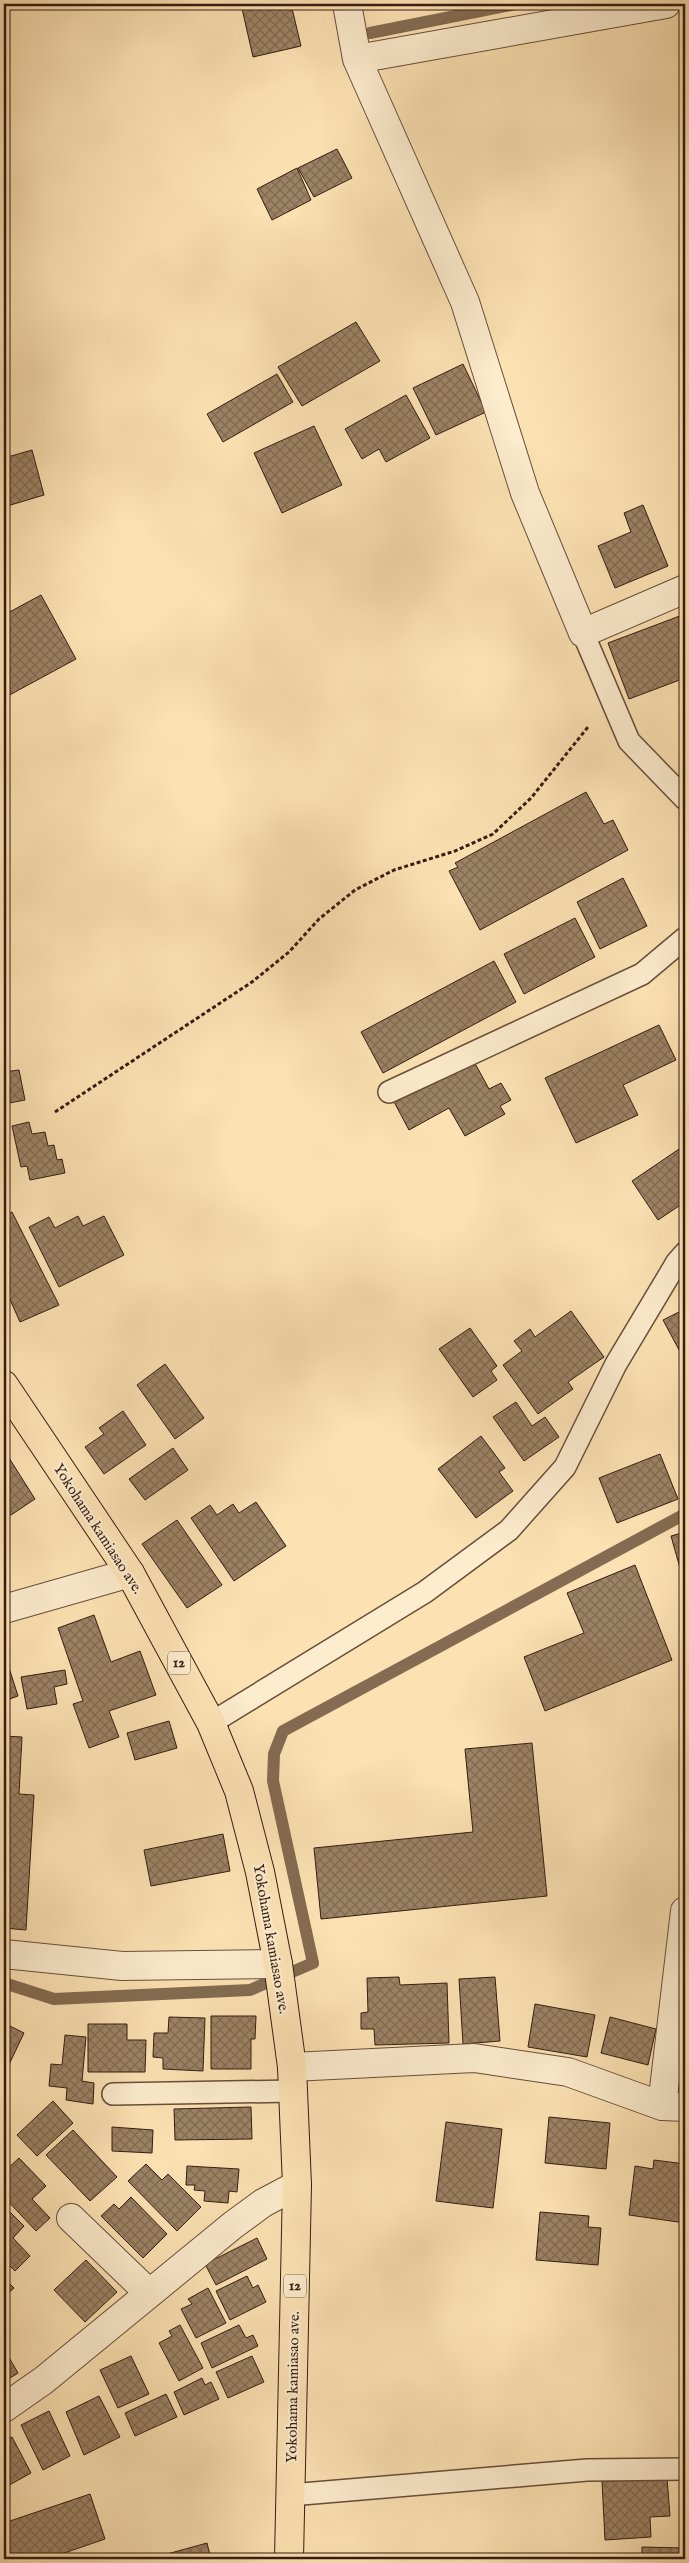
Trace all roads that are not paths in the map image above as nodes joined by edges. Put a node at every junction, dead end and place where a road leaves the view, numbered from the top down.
1 (347, 4) edge
2 (666, 4) edge
3 (357, 59) junction
4 (685, 589) edge
5 (583, 633) junction
6 (685, 799) edge
7 (685, 938) edge
8 (389, 1092) dead end
9 (685, 1253) edge
10 (4, 1385) edge
11 (130, 1573) junction
12 (4, 1609) edge
13 (211, 1723) junction
14 (685, 1911) edge
15 (4, 1954) edge
16 (279, 1969) junction
17 (680, 2002) edge
18 (293, 2079) junction
19 (113, 2094) dead end
20 (674, 2107) edge
21 (297, 2185) junction
22 (71, 2218) dead end
23 (149, 2293) junction
24 (4, 2408) edge
25 (685, 2469) edge
26 (290, 2495) junction
27 (288, 2559) edge

1 - 3 street
2 - 3 street
3 - 5 street
4 - 5 street
5 - 6 lane
7 - 8 lane
9 - 13 lane
10 - 11 main road, Yokohama kamiasao ave. / 12
11 - 12 street
11 - 13 main road, Yokohama kamiasao ave. / 12
13 - 16 main road, Yokohama kamiasao ave. / 12
14 - 17 street
15 - 16 street
16 - 18 main road, Yokohama kamiasao ave. / 12
17 - 20 street
18 - 19 lane
18 - 20 street
18 - 21 main road, Yokohama kamiasao ave. / 12
21 - 23 street
21 - 26 main road, Yokohama kamiasao ave. / 12
22 - 23 street
23 - 24 street
25 - 26 lane
26 - 27 main road, Yokohama kamiasao ave. / 12

